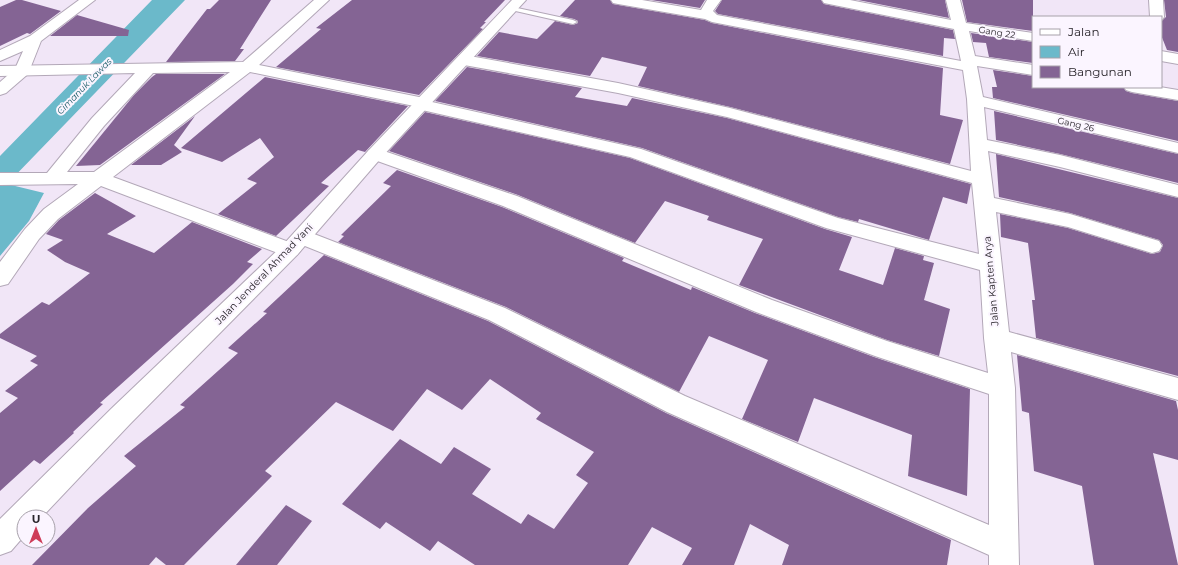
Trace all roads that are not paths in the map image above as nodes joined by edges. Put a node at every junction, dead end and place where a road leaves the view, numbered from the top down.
1 (88, 0) edge
2 (322, 0) edge
3 (618, 0) edge
4 (714, 0) edge
5 (829, 0) edge
6 (953, 0) edge
7 (1156, 0) edge
8 (515, 4) edge
9 (707, 15) junction
10 (1157, 16) edge
11 (573, 22) dead end
12 (961, 26) junction
13 (1032, 37) edge
14 (35, 39) junction
15 (0, 56) edge
16 (1162, 56) edge
17 (1178, 59) edge
18 (464, 60) junction
19 (969, 63) junction
20 (247, 67) junction
21 (142, 70) junction
22 (1032, 70) edge
23 (0, 71) edge
24 (22, 71) junction
25 (1138, 88) edge
26 (0, 90) edge
27 (1178, 95) edge
28 (975, 100) junction
29 (423, 104) junction
30 (978, 144) junction
31 (1178, 148) edge
32 (375, 154) junction
33 (53, 177) junction
34 (99, 178) junction
35 (0, 179) edge
36 (980, 179) junction
37 (1178, 191) edge
38 (984, 203) junction
39 (296, 243) junction
40 (1152, 246) dead end
41 (990, 266) junction
42 (0, 278) edge
43 (996, 338) junction
44 (1002, 388) junction
45 (1178, 389) edge
46 (0, 540) edge
47 (1004, 556) edge

1 - 14 street
2 - 20 street
3 - 9 street
4 - 9 street
5 - 12 street, Gang 22
6 - 12 street, Jalan Kapten Arya
7 - 10 street
8 - 11 lane
8 - 18 street, Jalan Jenderal Ahmad Yani
9 - 19 street
12 - 13 street, Gang 22
12 - 19 street, Jalan Kapten Arya
14 - 15 street
14 - 24 street
16 - 17 street
18 - 29 street, Jalan Jenderal Ahmad Yani
18 - 36 street
19 - 22 street
19 - 28 street, Jalan Kapten Arya
20 - 21 street
20 - 29 street
20 - 34 street
21 - 24 street
21 - 33 street
23 - 24 street
24 - 26 street
25 - 27 street
28 - 30 street, Jalan Kapten Arya
28 - 31 street, Gang 26
29 - 32 street, Jalan Jenderal Ahmad Yani
29 - 41 street
30 - 36 street, Jalan Kapten Arya
30 - 37 street
32 - 39 street, Jalan Jenderal Ahmad Yani
32 - 44 street
33 - 34 street
33 - 35 street
34 - 39 street
34 - 42 street
36 - 38 street, Jalan Kapten Arya
38 - 40 street
38 - 41 street, Jalan Kapten Arya
39 - 46 street, Jalan Jenderal Ahmad Yani
39 - 47 street
41 - 43 street, Jalan Kapten Arya
43 - 44 street, Jalan Kapten Arya
43 - 45 street
44 - 47 street, Jalan Kapten Arya

